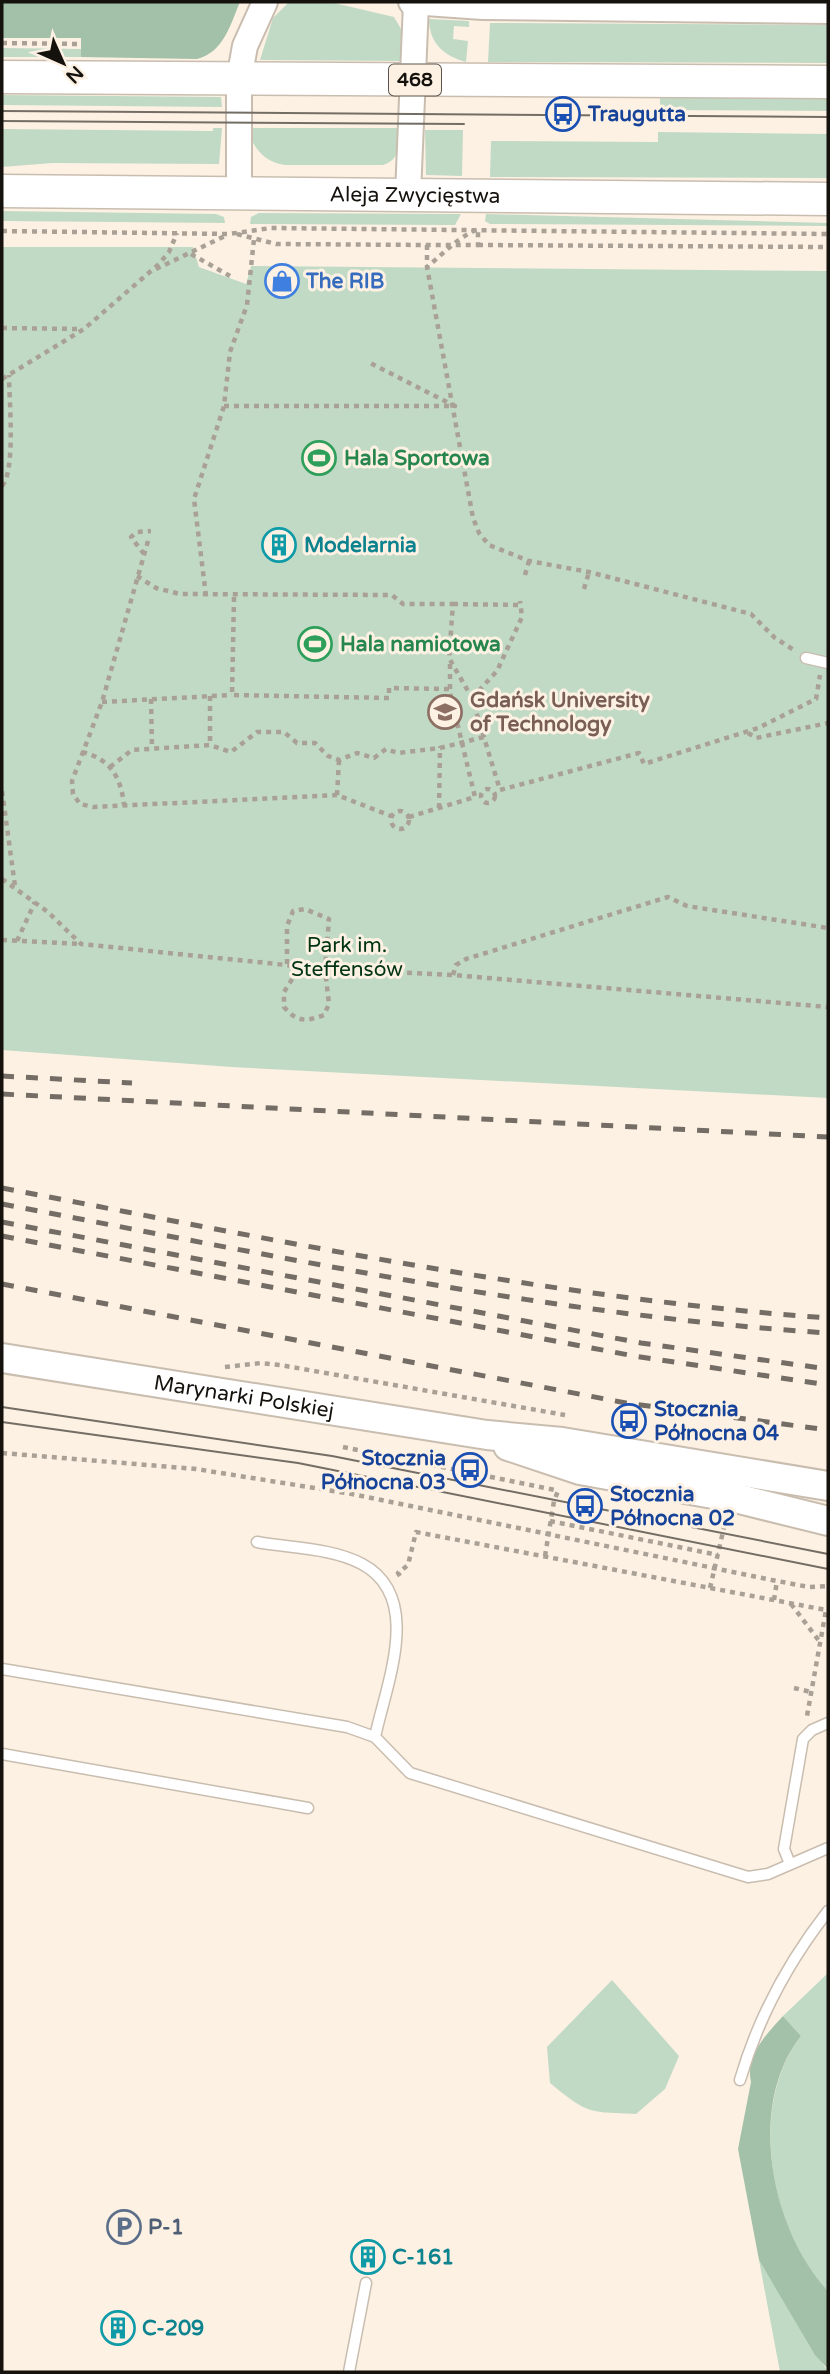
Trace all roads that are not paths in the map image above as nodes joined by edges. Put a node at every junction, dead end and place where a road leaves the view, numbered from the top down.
1 (265, 2) edge
2 (414, 2) edge
3 (828, 11) edge
4 (2, 77) edge
5 (239, 79) junction
6 (411, 80) junction
7 (828, 82) edge
8 (2, 191) edge
9 (239, 193) junction
10 (408, 194) junction
11 (828, 198) edge
12 (806, 658) road end
13 (825, 662) edge
14 (2, 1359) edge
15 (487, 1435) junction
16 (828, 1486) edge
17 (828, 1521) edge
18 (257, 1542) dead end
19 (2, 1669) edge
20 (828, 1723) edge
21 (375, 1737) junction
22 (2, 1755) edge
23 (308, 1808) dead end
24 (828, 1847) edge
25 (790, 1864) junction
26 (828, 1911) edge
27 (740, 2080) dead end
28 (366, 2283) dead end
29 (349, 2372) edge

1 - 5 street
2 - 3 street
2 - 6 street
4 - 5 main road, 468
5 - 6 main road, 468
5 - 9 street
6 - 7 main road, 468
6 - 10 street
8 - 9 main road, Aleja Zwycięstwa
9 - 10 main road, Aleja Zwycięstwa
10 - 11 main road, Aleja Zwycięstwa
12 - 13 lane
14 - 15 main road, Marynarki Polskiej
15 - 16 main road, Marynarki Polskiej
15 - 17 main road, Marynarki Polskiej
18 - 21 lane
19 - 21 lane
20 - 25 lane
21 - 25 lane
22 - 23 lane
24 - 25 lane
26 - 27 lane
28 - 29 lane

